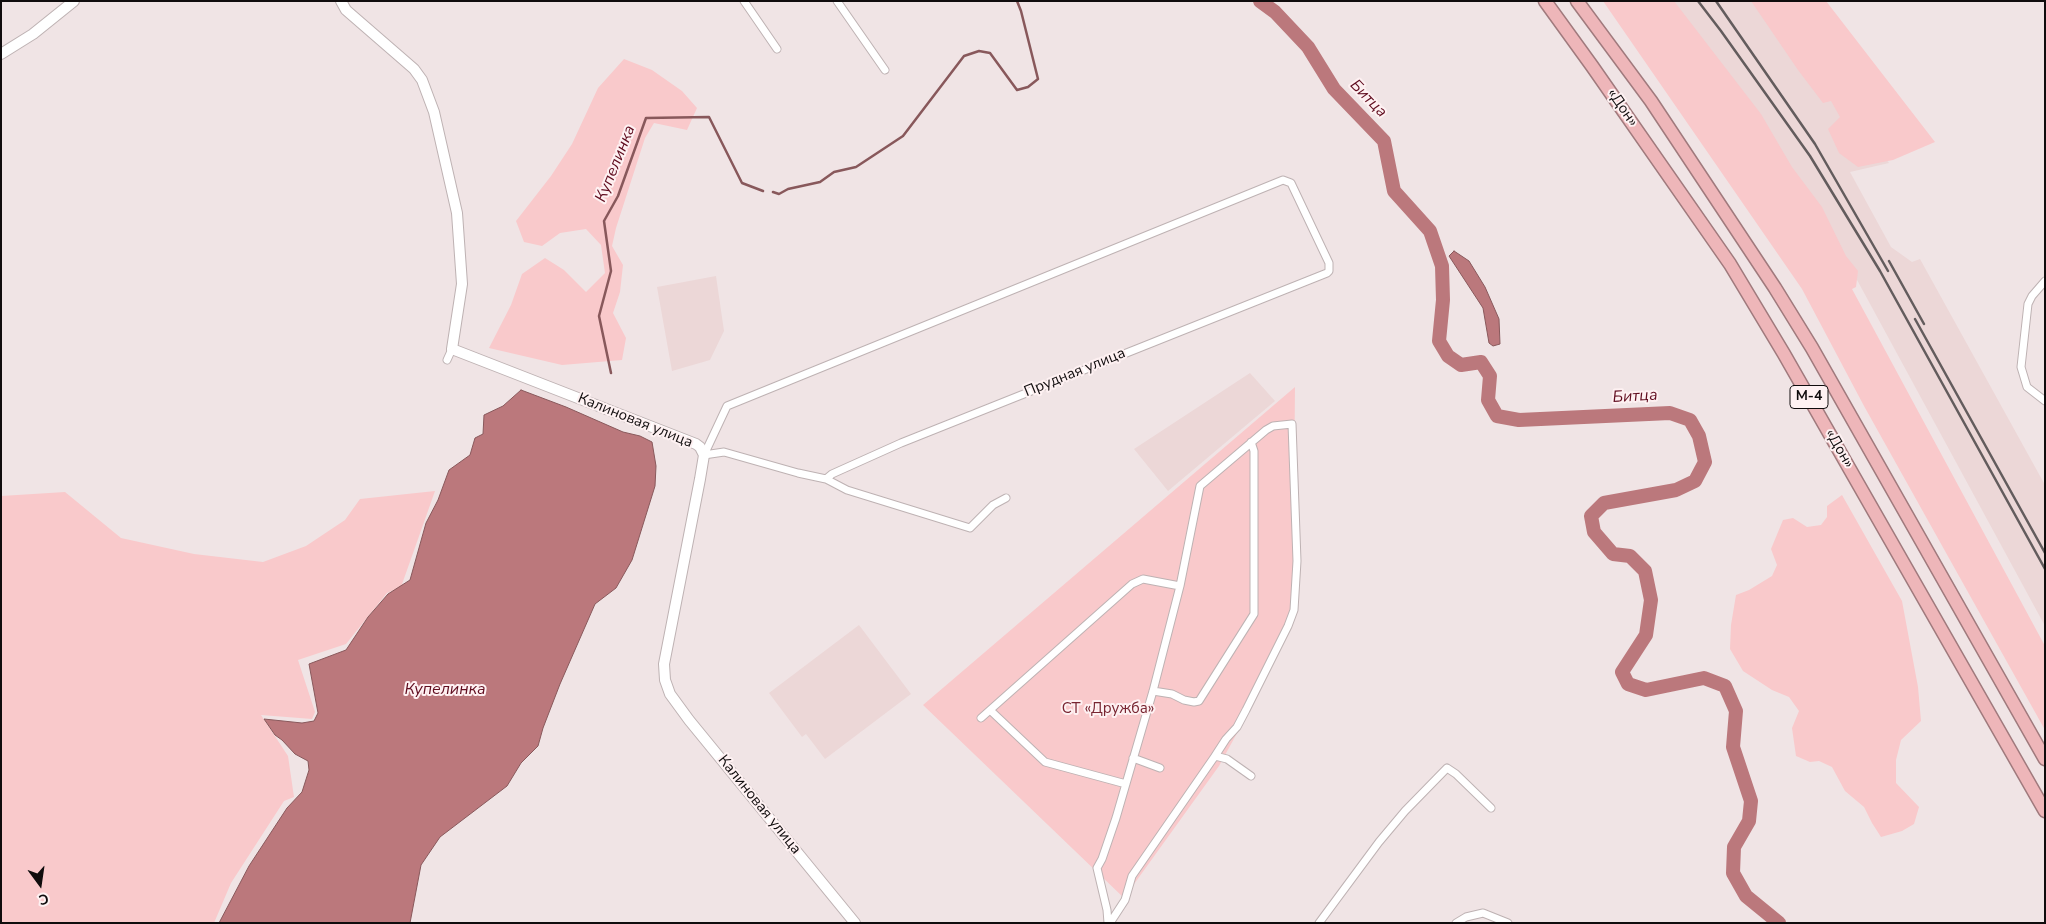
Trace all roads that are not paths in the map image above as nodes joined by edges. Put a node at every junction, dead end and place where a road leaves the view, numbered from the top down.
1 (74, 1) edge
2 (340, 1) edge
3 (744, 1) edge
4 (837, 1) edge
5 (1545, 1) edge
6 (1578, 1) edge
7 (777, 49) dead end
8 (1, 54) edge
9 (885, 70) dead end
10 (2045, 281) edge
11 (452, 349) junction
12 (447, 360) dead end
13 (2045, 401) edge
14 (1251, 442) junction
15 (704, 455) junction
16 (826, 479) junction
17 (1006, 498) dead end
18 (1180, 586) junction
19 (1152, 691) junction
20 (990, 710) junction
21 (981, 718) dead end
22 (1215, 756) junction
23 (1134, 758) junction
24 (2045, 759) edge
25 (1160, 768) dead end
26 (1251, 776) dead end
27 (1126, 784) junction
28 (1491, 808) dead end
29 (2045, 811) edge
30 (854, 923) edge
31 (1109, 923) edge
32 (1319, 923) edge
33 (1456, 923) edge
34 (1508, 923) edge

1 - 8 street
2 - 11 street
3 - 7 street
4 - 9 street
5 - 29 highway, «Дон» / М-4
6 - 24 highway, «Дон» / М-4
10 - 13 street
11 - 12 street
11 - 15 street, Калиновая улица
14 - 18 street
14 - 19 street
14 - 22 street
15 - 16 street
15 - 16 street, Прудная улица
15 - 30 street, Калиновая улица
16 - 17 street
18 - 19 street
18 - 20 street
19 - 23 street
20 - 21 street
20 - 27 street
22 - 26 street
22 - 31 street
23 - 25 street
23 - 27 street
27 - 31 street
28 - 32 street
33 - 34 street

